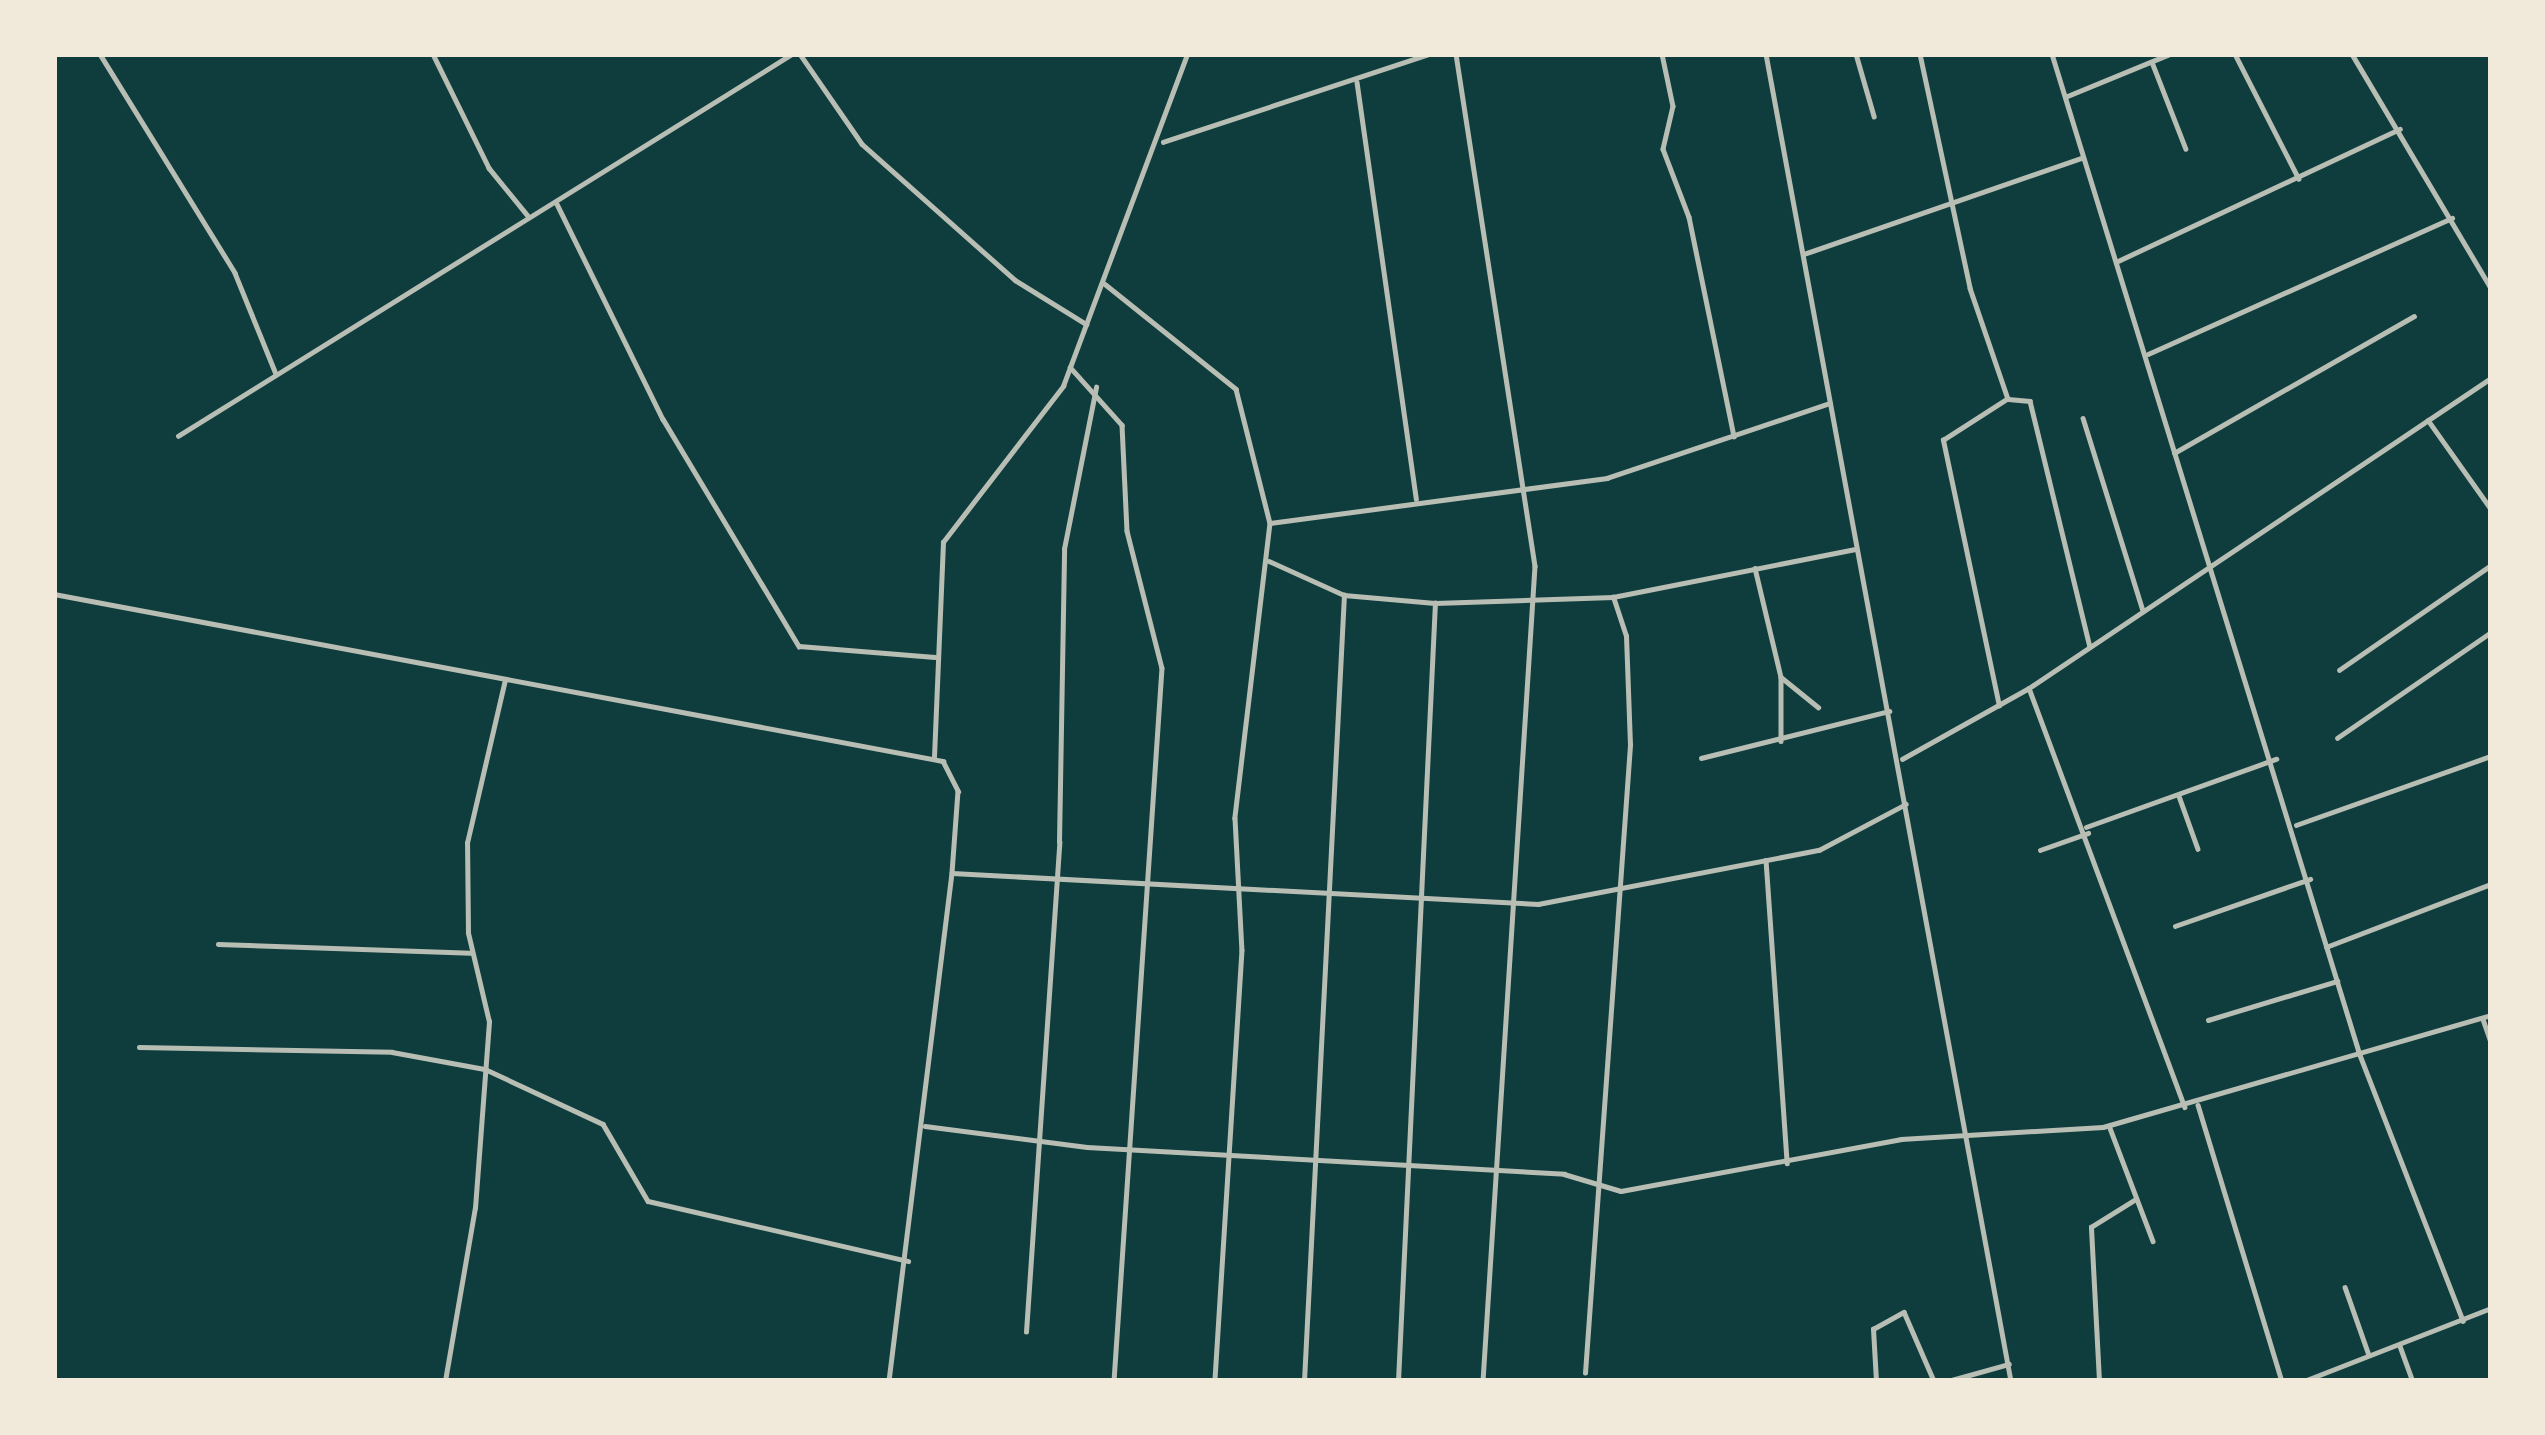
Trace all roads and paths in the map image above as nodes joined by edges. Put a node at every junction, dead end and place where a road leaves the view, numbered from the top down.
1 (100, 54) edge
2 (433, 54) edge
3 (796, 54) edge
4 (1187, 54) edge
5 (1429, 54) edge
6 (1456, 54) edge
7 (1662, 54) edge
8 (1766, 54) edge
9 (1856, 54) edge
10 (1920, 54) edge
11 (2052, 54) edge
12 (2170, 54) edge
13 (2235, 54) edge
14 (2352, 54) edge
15 (2152, 62) junction
16 (1357, 82) junction
17 (2065, 97) junction
18 (1874, 116) dead end
19 (2400, 129) junction
20 (1163, 142) junction
21 (2186, 149) dead end
22 (2083, 158) junction
23 (2299, 179) junction
24 (1954, 202) junction
25 (557, 204) junction
26 (530, 217) junction
27 (2452, 218) junction
28 (1803, 254) junction
29 (2117, 261) junction
30 (1105, 284) junction
31 (2491, 288) edge
32 (2414, 316) dead end
33 (1086, 324) junction
34 (2148, 354) junction
35 (1070, 367) junction
36 (276, 374) junction
37 (2491, 378) edge
38 (1096, 387) junction
39 (2008, 399) junction
40 (1830, 403) junction
41 (2083, 418) dead end
42 (2428, 420) junction
43 (178, 436) dead end
44 (1734, 436) junction
45 (2174, 453) junction
46 (1525, 487) junction
47 (1416, 499) junction
48 (2491, 509) edge
49 (1270, 523) junction
50 (1856, 549) junction
51 (1269, 561) junction
52 (2211, 564) junction
53 (2491, 565) edge
54 (1755, 568) junction
55 (54, 590) edge
56 (1343, 595) junction
57 (1613, 596) junction
58 (1534, 600) junction
59 (1435, 603) junction
60 (2143, 610) junction
61 (2491, 632) edge
62 (2090, 646) junction
63 (935, 658) junction
64 (2339, 670) dead end
65 (1781, 677) junction
66 (505, 680) junction
67 (2029, 688) junction
68 (1999, 706) junction
69 (1818, 707) dead end
70 (1889, 711) junction
71 (2337, 738) dead end
72 (1781, 741) junction
73 (2491, 756) edge
74 (934, 757) junction
75 (1701, 758) dead end
76 (1902, 759) junction
77 (2276, 759) junction
78 (2179, 796) junction
79 (1906, 804) junction
80 (2296, 825) junction
81 (2087, 830) junction
82 (2198, 849) dead end
83 (2040, 850) dead end
84 (1766, 860) junction
85 (1057, 871) junction
86 (952, 873) junction
87 (1147, 878) junction
88 (2310, 879) junction
89 (2491, 884) edge
90 (1616, 888) junction
91 (1243, 891) junction
92 (1330, 891) junction
93 (1419, 899) junction
94 (1509, 906) junction
95 (2175, 926) dead end
96 (218, 944) dead end
97 (2326, 946) junction
98 (471, 953) junction
99 (2337, 981) junction
100 (2491, 1015) edge
101 (2483, 1018) junction
102 (2208, 1020) dead end
103 (2491, 1042) edge
104 (140, 1047) dead end
105 (2360, 1055) junction
106 (485, 1069) junction
107 (2197, 1104) junction
108 (2185, 1107) junction
109 (925, 1126) junction
110 (2110, 1126) junction
111 (1963, 1139) junction
112 (1044, 1142) junction
113 (1138, 1151) junction
114 (1228, 1155) junction
115 (1321, 1162) junction
116 (1787, 1163) junction
117 (1409, 1164) junction
118 (1501, 1169) junction
119 (1598, 1187) junction
120 (2137, 1199) junction
121 (2152, 1241) dead end
122 (908, 1261) junction
123 (2345, 1287) dead end
124 (2491, 1308) edge
125 (2463, 1321) junction
126 (1026, 1332) dead end
127 (2400, 1346) junction
128 (2369, 1357) junction
129 (2008, 1364) junction
130 (1585, 1372) dead end
131 (445, 1381) edge
132 (890, 1381) edge
133 (1114, 1381) edge
134 (1215, 1381) edge
135 (1304, 1381) edge
136 (1398, 1381) edge
137 (1483, 1381) edge
138 (1876, 1381) edge
139 (1934, 1381) edge
140 (1948, 1381) edge
141 (2011, 1381) edge
142 (2099, 1381) edge
143 (2282, 1381) edge
144 (2304, 1381) edge
145 (2413, 1381) edge

1 - 36 street
2 - 26 street
3 - 25 street
3 - 33 street
4 - 20 street
5 - 16 street
6 - 46 street
7 - 44 street
8 - 28 street
9 - 18 street
10 - 24 street
11 - 17 street
12 - 15 street
13 - 23 street
14 - 19 street
15 - 17 street
15 - 21 street
16 - 20 street
16 - 47 street
17 - 22 street
19 - 23 street
19 - 27 street
20 - 30 street
22 - 24 street
22 - 29 street
23 - 29 street
24 - 28 street
24 - 39 street
25 - 26 street
25 - 63 street
26 - 36 street
27 - 31 street
27 - 34 street
28 - 40 street
29 - 34 street
30 - 33 street
30 - 49 street
32 - 45 street
33 - 35 street
34 - 45 street
35 - 38 street
35 - 63 street
36 - 43 street
37 - 42 street
38 - 85 street
38 - 87 street
39 - 62 street
39 - 68 street
40 - 44 street
40 - 50 street
41 - 60 street
42 - 48 street
42 - 52 street
44 - 46 street
45 - 52 street
46 - 47 street
46 - 58 street
47 - 49 street
49 - 51 street
50 - 54 street
50 - 70 street
51 - 56 street
51 - 91 street
52 - 60 street
52 - 77 street
53 - 64 street
54 - 57 street
54 - 65 street
55 - 66 street
56 - 59 street
56 - 92 street
57 - 58 street
57 - 90 street
58 - 59 street
58 - 94 street
59 - 93 street
60 - 62 street
61 - 71 street
62 - 67 street
63 - 74 street
65 - 69 street
65 - 72 street
66 - 74 street
66 - 98 street
67 - 68 street
67 - 81 street
68 - 76 street
70 - 72 street
70 - 76 street
72 - 75 street
73 - 80 street
74 - 86 street
76 - 79 street
77 - 78 street
77 - 80 street
78 - 81 street
78 - 82 street
79 - 84 street
79 - 111 street
80 - 88 street
81 - 83 street
81 - 108 street
84 - 90 street
84 - 116 street
85 - 86 street
85 - 87 street
85 - 112 street
86 - 109 street
87 - 91 street
87 - 113 street
88 - 95 street
88 - 97 street
89 - 97 street
90 - 94 street
90 - 119 street
91 - 92 street
91 - 114 street
92 - 93 street
92 - 115 street
93 - 94 street
93 - 117 street
94 - 118 street
96 - 98 street
97 - 99 street
98 - 106 street
99 - 102 street
99 - 105 street
100 - 101 street
101 - 103 street
101 - 105 street
104 - 106 street
105 - 107 street
105 - 125 street
106 - 122 street
106 - 131 street
107 - 108 street
107 - 143 street
108 - 110 street
109 - 112 street
109 - 122 street
110 - 111 street
110 - 120 street
111 - 116 street
111 - 129 street
112 - 113 street
112 - 126 street
113 - 114 street
113 - 133 street
114 - 115 street
114 - 134 street
115 - 117 street
115 - 135 street
116 - 119 street
117 - 118 street
117 - 136 street
118 - 119 street
118 - 137 street
119 - 130 street
120 - 121 street
120 - 142 street
122 - 132 street
123 - 128 street
124 - 125 street
125 - 127 street
127 - 128 street
127 - 145 street
128 - 144 street
129 - 140 street
129 - 141 street
138 - 139 street

